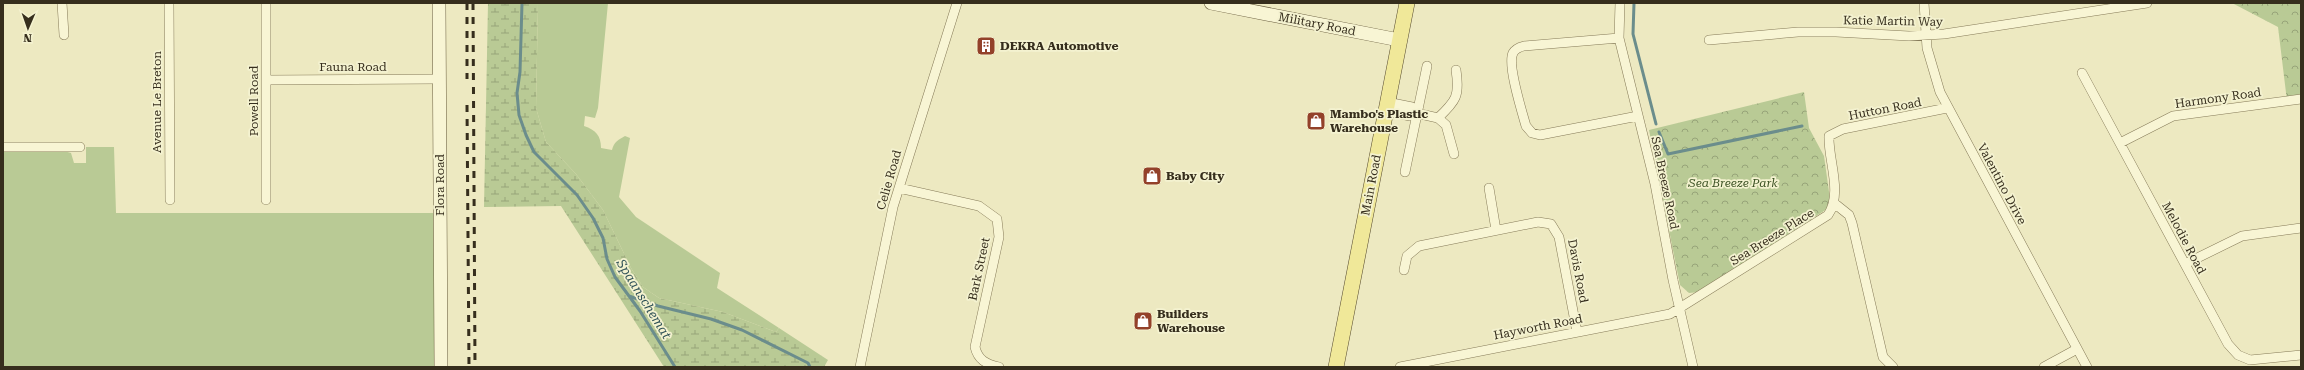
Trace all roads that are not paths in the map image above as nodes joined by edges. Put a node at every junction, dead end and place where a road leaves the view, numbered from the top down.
1 (62, 3) edge
2 (169, 3) edge
3 (266, 3) edge
4 (439, 3) edge
5 (957, 3) edge
6 (1211, 3) edge
7 (1407, 3) edge
8 (1620, 3) edge
9 (1924, 3) edge
10 (2147, 3) edge
11 (64, 35) dead end
12 (1926, 36) junction
13 (1619, 38) junction
14 (1399, 40) junction
15 (1709, 40) dead end
16 (1427, 66) dead end
17 (1456, 70) dead end
18 (2082, 74) dead end
19 (439, 79) junction
20 (266, 80) junction
21 (2301, 100) edge
22 (1386, 107) junction
23 (1948, 108) junction
24 (1416, 113) junction
25 (1638, 116) junction
26 (1438, 118) junction
27 (2120, 143) junction
28 (3, 147) edge
29 (80, 147) dead end
30 (1454, 154) dead end
31 (1406, 172) dead end
32 (898, 188) junction
33 (1489, 188) dead end
34 (170, 200) dead end
35 (266, 200) dead end
36 (1834, 204) junction
37 (2301, 228) edge
38 (1496, 230) junction
39 (2185, 264) junction
40 (1404, 270) dead end
41 (1680, 309) junction
42 (1577, 332) junction
43 (2076, 349) junction
44 (2301, 355) edge
45 (441, 367) edge
46 (860, 367) edge
47 (999, 367) edge
48 (1336, 367) edge
49 (1400, 367) edge
50 (1693, 367) edge
51 (1893, 367) edge
52 (2044, 367) edge
53 (2087, 367) edge

1 - 11 street
2 - 34 street, Avenue Le Breton
3 - 20 street, Powell Road
4 - 19 street, Flora Road
5 - 32 street, Celie Road
6 - 14 street, Military Road
7 - 14 main road, Main Road
8 - 13 street, Sea Breeze Road
9 - 12 street, Valentino Drive
10 - 12 street, Katie Martin Way
12 - 15 street, Katie Martin Way
12 - 23 street, Valentino Drive
13 - 25 street, Sea Breeze Road
13 - 25 street
14 - 22 main road, Main Road
16 - 24 street
17 - 26 street
18 - 27 street, Melodie Road
19 - 20 street, Fauna Road
19 - 45 street, Flora Road
20 - 35 street, Powell Road
21 - 27 street, Harmony Road
22 - 24 street
22 - 48 main road, Main Road
23 - 36 street, Hutton Road
23 - 43 street, Valentino Drive
24 - 26 street
24 - 31 street
25 - 41 street, Sea Breeze Road
26 - 30 street
27 - 39 street, Melodie Road
28 - 29 street
32 - 46 street, Celie Road
32 - 47 street, Bark Street
33 - 38 street
36 - 41 street, Sea Breeze Place
36 - 51 street
37 - 39 street
38 - 40 street, Davis Road
38 - 42 street, Davis Road
39 - 44 street, Melodie Road
41 - 42 street, Hayworth Road
41 - 50 street, Sea Breeze Road
42 - 49 street, Hayworth Road
43 - 52 street
43 - 53 street, Valentino Drive

